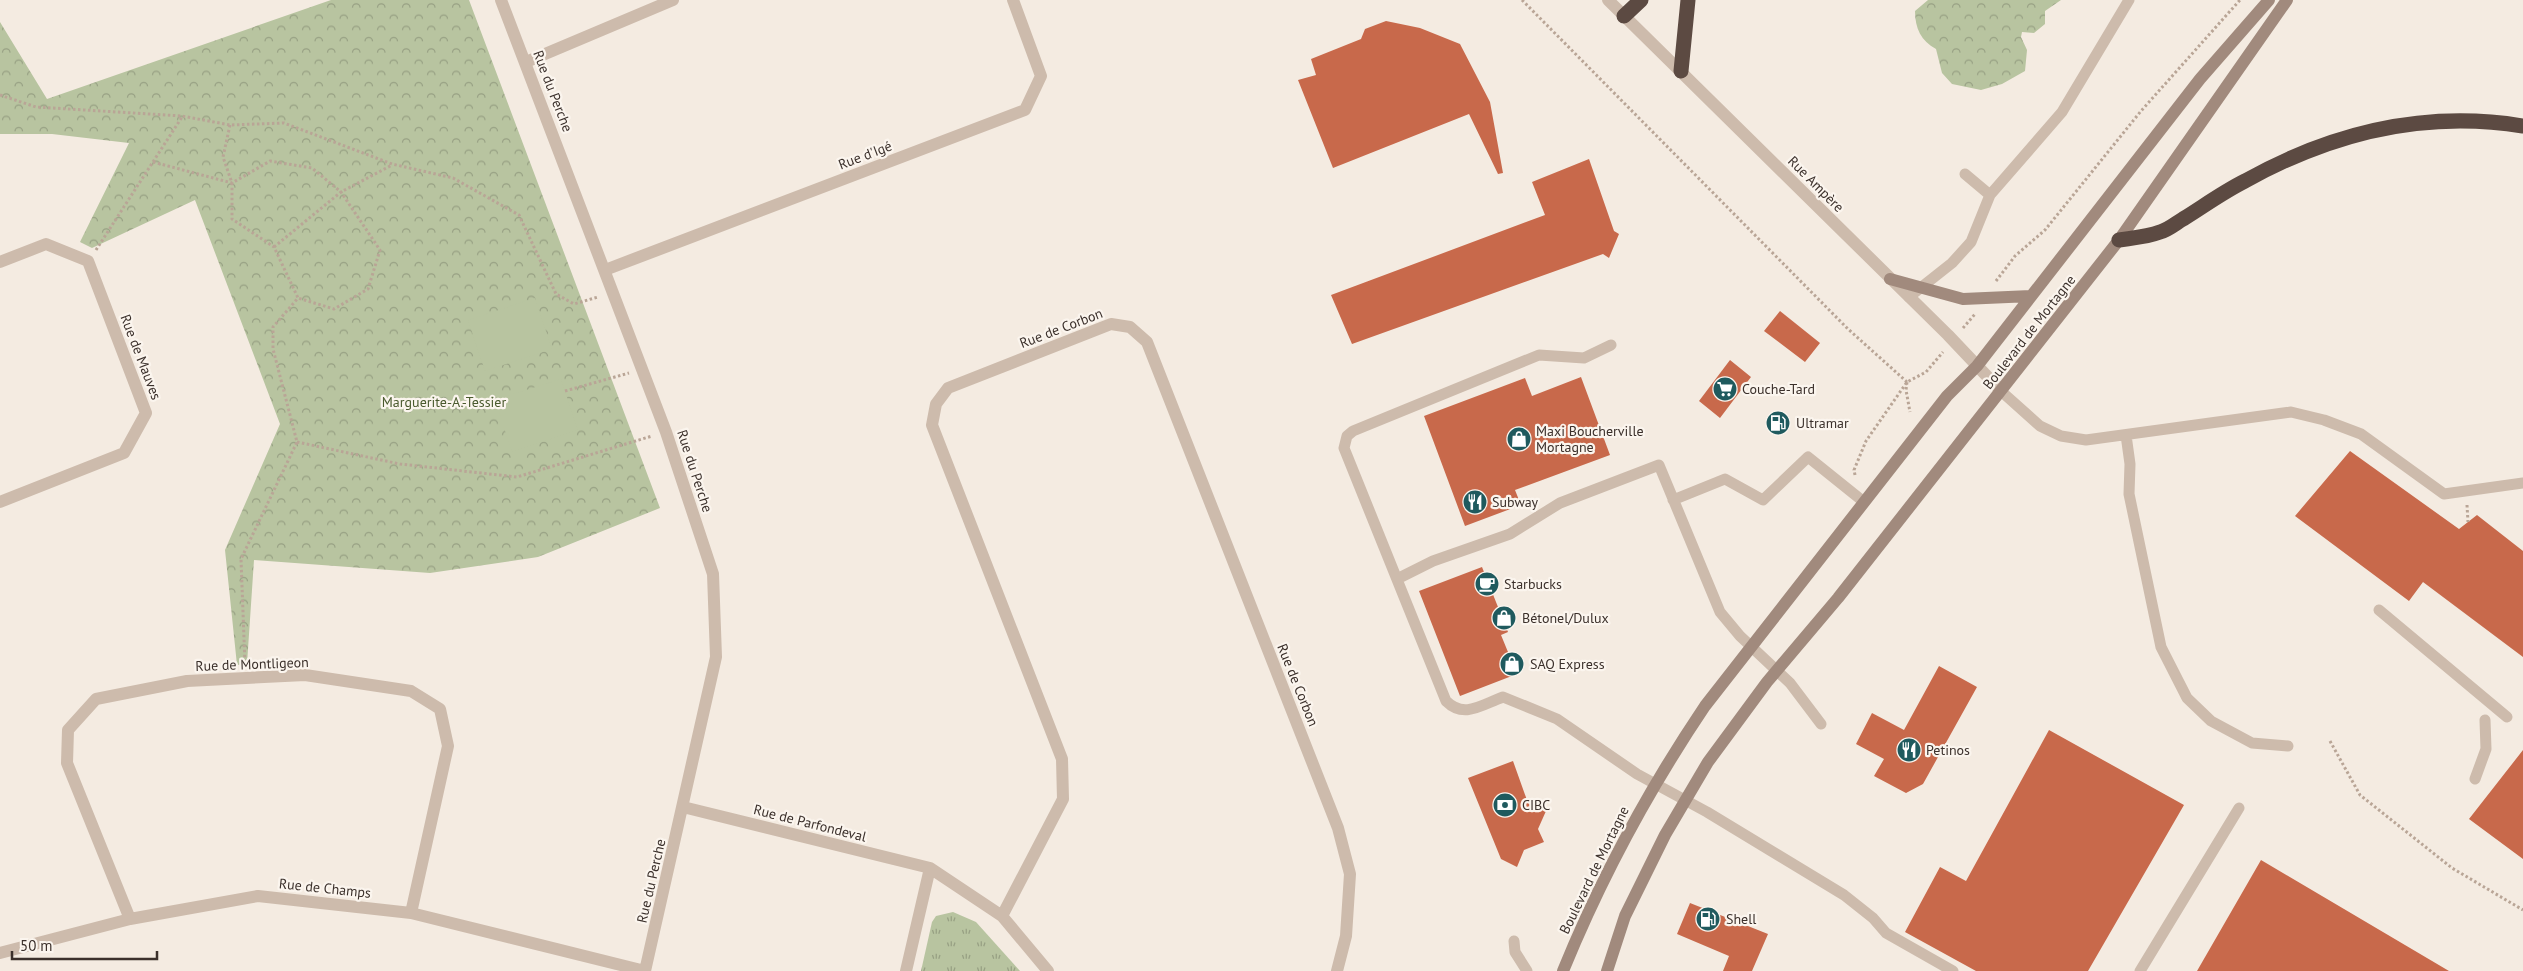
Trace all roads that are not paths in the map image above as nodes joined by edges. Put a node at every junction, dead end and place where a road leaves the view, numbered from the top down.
1 (501, 0) edge
2 (673, 0) edge
3 (1013, 0) edge
4 (1608, 0) edge
5 (1641, 0) edge
6 (1688, 0) edge
7 (2128, 0) edge
8 (2268, 0) edge
9 (2287, 0) edge
10 (1624, 16) junction
11 (526, 62) junction
12 (1681, 71) junction
13 (2523, 126) edge
14 (1965, 174) dead end
15 (1990, 195) junction
16 (2119, 240) junction
17 (0, 262) edge
18 (605, 270) junction
19 (1890, 279) junction
20 (1919, 288) junction
21 (2031, 296) junction
22 (1909, 297) junction
23 (1611, 345) dead end
24 (1977, 366) junction
25 (2002, 392) junction
26 (2126, 435) junction
27 (2523, 483) edge
28 (1673, 500) junction
29 (0, 502) edge
30 (1864, 502) junction
31 (1397, 579) junction
32 (2379, 610) dead end
33 (1751, 646) junction
34 (1777, 670) junction
35 (2507, 717) dead end
36 (2485, 720) dead end
37 (1821, 724) dead end
38 (2288, 746) dead end
39 (2475, 779) dead end
40 (1655, 784) junction
41 (1684, 800) junction
42 (683, 807) junction
43 (2239, 808) dead end
44 (930, 868) junction
45 (411, 913) junction
46 (1002, 916) junction
47 (130, 919) junction
48 (1514, 941) dead end
49 (0, 953) edge
50 (645, 971) edge
51 (906, 971) edge
52 (1048, 971) edge
53 (1337, 971) edge
54 (1527, 971) edge
55 (1563, 971) edge
56 (1608, 971) edge
57 (1953, 971) edge
58 (2140, 971) edge

1 - 11 street, Rue du Perche
2 - 11 street
3 - 18 street, Rue d'Igé
4 - 10 street, Rue Ampère
5 - 10 highway
6 - 12 highway
7 - 15 lane
8 - 21 main road, Boulevard de Mortagne
9 - 16 main road, Boulevard de Mortagne
10 - 12 street, Rue Ampère
11 - 18 street, Rue du Perche
12 - 19 street, Rue Ampère
13 - 16 highway
14 - 15 lane
15 - 20 lane
16 - 25 main road, Boulevard de Mortagne
17 - 29 street, Rue de Mauves
18 - 42 street, Rue du Perche
19 - 20 main road
19 - 22 street, Rue Ampère
20 - 21 main road
20 - 22 lane
21 - 24 main road, Boulevard de Mortagne
22 - 24 street, Rue Ampère
23 - 31 lane
24 - 25 street, Rue Ampère
24 - 30 main road, Boulevard de Mortagne
25 - 26 lane
25 - 34 main road, Boulevard de Mortagne
26 - 27 lane
26 - 38 lane
28 - 30 lane
28 - 31 lane
28 - 33 lane
30 - 33 main road, Boulevard de Mortagne
31 - 40 lane
32 - 35 lane
33 - 34 lane
33 - 40 main road, Boulevard de Mortagne
34 - 37 lane
34 - 41 main road, Boulevard de Mortagne
36 - 39 lane
40 - 41 lane
40 - 55 main road, Boulevard de Mortagne
41 - 56 main road, Boulevard de Mortagne
41 - 57 lane
42 - 44 street, Rue de Parfondeval
42 - 50 street, Rue du Perche
43 - 58 lane
44 - 46 street, Rue de Parfondeval
44 - 51 street
45 - 47 street, Rue de Champs
45 - 47 street, Rue de Montligeon
45 - 50 street, Rue de Champs
46 - 52 street, Rue de Parfondeval
46 - 53 street, Rue de Corbon
47 - 49 street, Rue de Champs
48 - 54 lane

